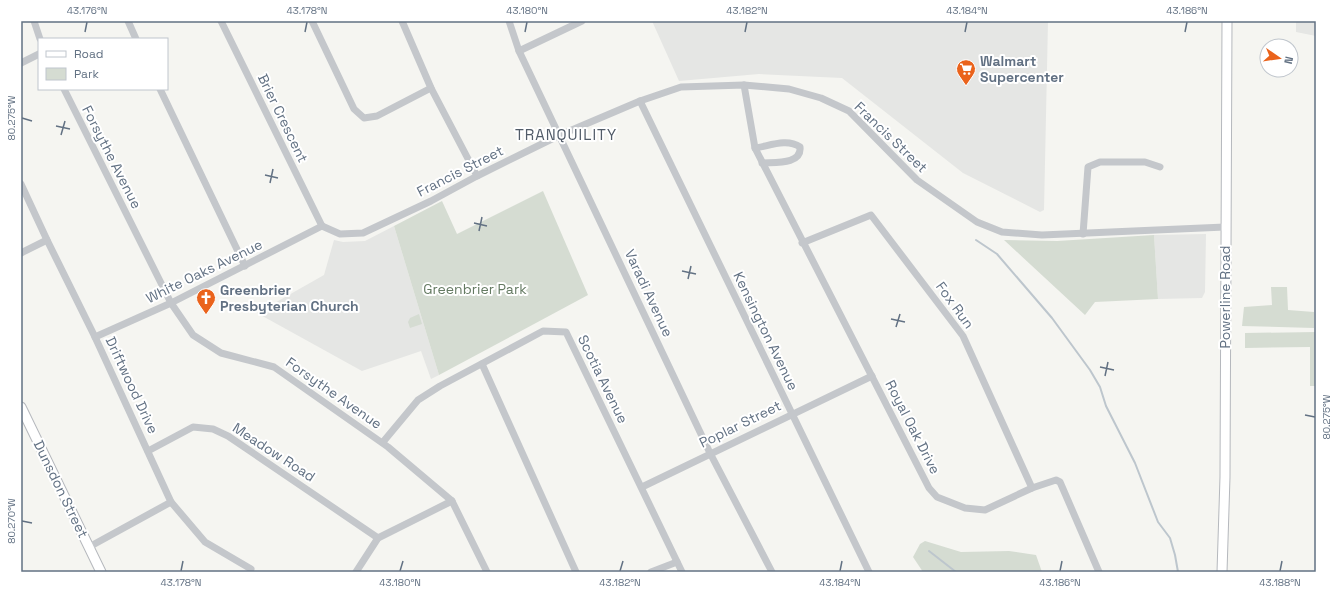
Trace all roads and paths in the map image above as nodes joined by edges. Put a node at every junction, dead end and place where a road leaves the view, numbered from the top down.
1 (34, 21) edge
2 (128, 21) edge
3 (221, 21) edge
4 (312, 21) edge
5 (402, 21) edge
6 (509, 21) edge
7 (582, 21) edge
8 (1227, 21) edge
9 (40, 38) edge
10 (136, 38) edge
11 (520, 50) junction
12 (38, 54) edge
13 (21, 63) edge
14 (744, 85) junction
15 (431, 88) junction
16 (64, 90) edge
17 (160, 90) edge
18 (640, 101) junction
19 (560, 135) junction
20 (755, 148) junction
21 (762, 163) junction
22 (1160, 167) dead end
23 (477, 176) junction
24 (21, 184) edge
25 (322, 226) junction
26 (1226, 227) junction
27 (1083, 234) junction
28 (47, 240) junction
29 (802, 243) junction
30 (21, 253) edge
31 (245, 266) junction
32 (171, 303) junction
33 (95, 337) junction
34 (482, 364) junction
35 (872, 376) junction
36 (21, 407) edge
37 (791, 414) junction
38 (383, 442) junction
39 (148, 451) junction
40 (710, 453) junction
41 (642, 487) junction
42 (1032, 488) junction
43 (452, 501) junction
44 (171, 502) junction
45 (378, 538) junction
46 (89, 547) junction
47 (677, 562) junction
48 (251, 569) dead end
49 (101, 572) edge
50 (356, 572) edge
51 (487, 572) edge
52 (576, 572) edge
53 (651, 572) edge
54 (682, 572) edge
55 (772, 572) edge
56 (869, 572) edge
57 (1099, 572) edge
58 (1222, 572) edge

1 - 9 street
2 - 10 street
3 - 25 street, Brier Crescent
4 - 15 street
5 - 15 street
6 - 11 street, Varadi Avenue
7 - 11 street
8 - 26 main road, Powerline Road
11 - 19 street, Varadi Avenue
12 - 13 street
14 - 18 street, Francis Street
14 - 20 street, Royal Oak Drive
14 - 27 street, Francis Street
15 - 23 street
16 - 32 street, Forsythe Avenue
17 - 31 street
18 - 19 street, Francis Street
18 - 37 street, Kensington Avenue
19 - 23 street, Francis Street
19 - 40 street, Varadi Avenue
20 - 21 street, Royal Oak Drive
20 - 21 street
21 - 29 street, Royal Oak Drive
22 - 27 street
23 - 25 street, Francis Street
24 - 28 street, Driftwood Drive
25 - 31 street, White Oaks Avenue
26 - 27 street, Francis Street
26 - 58 main road, Powerline Road
28 - 30 street
28 - 33 street, Driftwood Drive
29 - 35 street, Royal Oak Drive
29 - 42 street, Fox Run
31 - 32 street, White Oaks Avenue
32 - 33 street, White Oaks Avenue
32 - 38 street, Forsythe Avenue
33 - 39 street, Driftwood Drive
34 - 38 street, Scotia Avenue
34 - 41 street, Scotia Avenue
34 - 52 street
35 - 37 street, Poplar Street
35 - 42 street, Royal Oak Drive
36 - 46 main road, Dunsdon Street
37 - 40 street, Poplar Street
37 - 56 street, Kensington Avenue
38 - 43 street, Forsythe Avenue
39 - 44 street, Driftwood Drive
39 - 45 street, Meadow Road
40 - 41 street, Poplar Street
40 - 55 street, Varadi Avenue
41 - 47 street, Scotia Avenue
42 - 57 street, Royal Oak Drive
43 - 45 street
43 - 51 street, Forsythe Avenue
44 - 46 street
44 - 48 street, Driftwood Drive
45 - 50 street
46 - 49 main road, Dunsdon Street
47 - 53 street
47 - 54 street, Scotia Avenue

